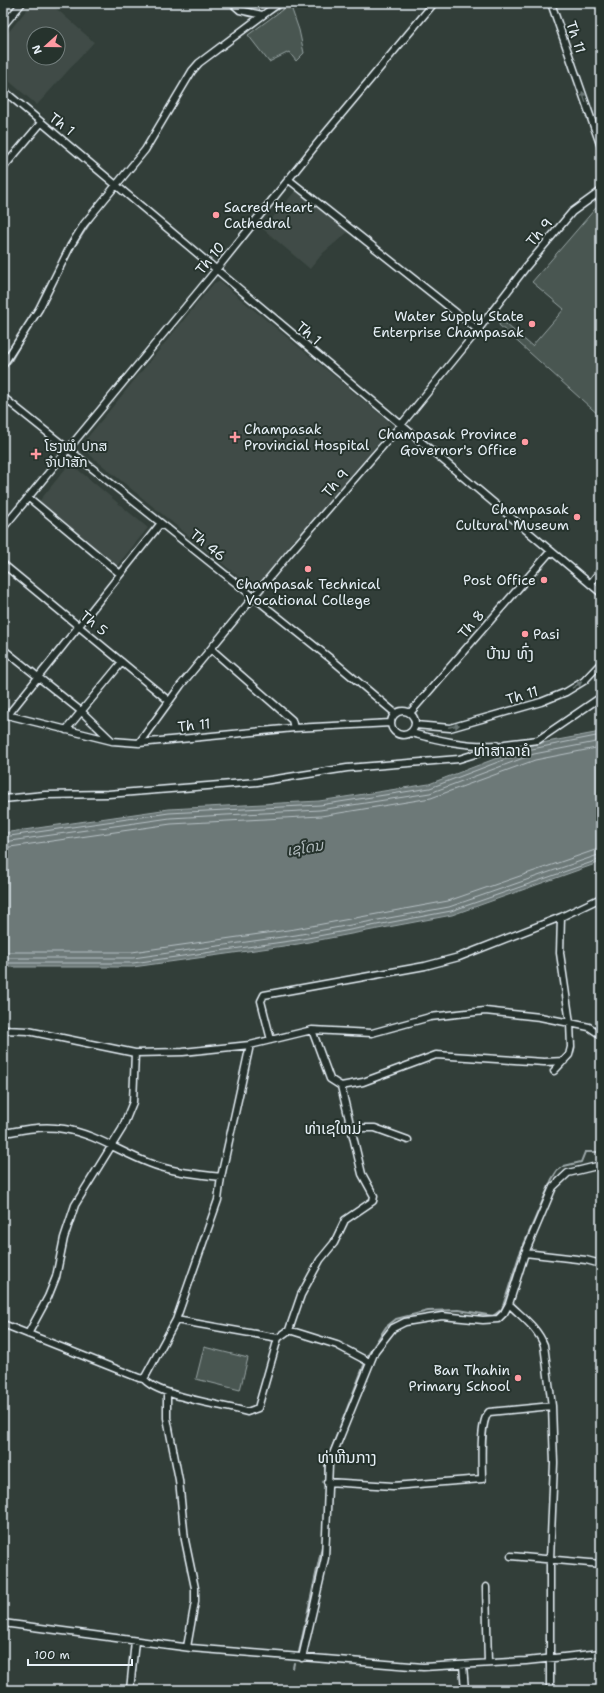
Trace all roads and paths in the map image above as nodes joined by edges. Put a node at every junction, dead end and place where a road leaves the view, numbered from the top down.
1 (22, 3) edge
2 (232, 3) edge
3 (279, 3) edge
4 (551, 3) edge
5 (431, 4) edge
6 (262, 15) junction
7 (3, 26) edge
8 (3, 90) edge
9 (41, 123) junction
10 (601, 147) edge
11 (3, 168) edge
12 (288, 179) junction
13 (115, 185) junction
14 (601, 191) edge
15 (216, 270) junction
16 (478, 330) junction
17 (3, 365) edge
18 (3, 397) edge
19 (401, 425) junction
20 (69, 449) junction
21 (29, 498) junction
22 (161, 523) junction
23 (3, 528) edge
24 (550, 552) junction
25 (3, 564) edge
26 (601, 570) edge
27 (119, 573) junction
28 (590, 584) junction
29 (601, 593) edge
30 (253, 598) junction
31 (78, 626) junction
32 (3, 649) edge
33 (211, 649) junction
34 (122, 662) junction
35 (601, 663) edge
36 (38, 678) junction
37 (601, 697) edge
38 (169, 701) junction
39 (82, 712) junction
40 (395, 713) junction
41 (410, 713) junction
42 (5, 715) edge
43 (391, 723) junction
44 (416, 725) junction
45 (294, 728) junction
46 (66, 730) junction
47 (411, 733) junction
48 (112, 741) junction
49 (139, 743) junction
50 (508, 744) junction
51 (3, 799) edge
52 (601, 898) edge
53 (561, 917) junction
54 (570, 1023) junction
55 (3, 1030) edge
56 (312, 1030) junction
57 (601, 1035) edge
58 (271, 1040) junction
59 (250, 1045) junction
60 (135, 1053) junction
61 (564, 1061) junction
62 (554, 1071) dead end
63 (341, 1086) junction
64 (352, 1128) junction
65 (3, 1132) edge
66 (408, 1140) dead end
67 (112, 1145) junction
68 (601, 1165) edge
69 (221, 1177) junction
70 (525, 1253) junction
71 (601, 1264) edge
72 (509, 1304) junction
73 (176, 1320) junction
74 (3, 1324) edge
75 (289, 1330) junction
76 (28, 1334) junction
77 (278, 1338) junction
78 (369, 1362) junction
79 (144, 1378) junction
80 (167, 1392) junction
81 (552, 1406) junction
82 (328, 1482) junction
83 (511, 1556) dead end
84 (550, 1560) junction
85 (601, 1564) edge
86 (486, 1587) dead end
87 (3, 1623) edge
88 (135, 1641) junction
89 (187, 1647) junction
90 (601, 1654) edge
91 (302, 1658) junction
92 (550, 1659) junction
93 (488, 1663) junction
94 (463, 1665) junction
95 (130, 1690) edge
96 (465, 1690) edge
97 (550, 1690) edge

1 - 7 street
2 - 6 street
3 - 6 street
10 -> 4 street, Th 11
5 - 12 street, Th 10
6 - 13 street
8 - 9 street, Th 1
9 - 11 street
9 - 13 street, Th 1
12 - 15 street, Th 10
12 - 16 street
13 - 15 street, Th 1
13 - 17 street
14 - 16 street, Th 9
15 - 19 street, Th 1
15 - 20 street, Th 10
16 - 19 street, Th 9
18 - 20 street, Th 46
19 - 24 street, Th 1
19 - 30 street, Th 9
20 - 21 street, Th 10
20 - 22 street, Th 46
21 - 23 street, Th 10
21 - 27 street
22 - 27 street
22 - 30 street, Th 46
24 - 28 street, Th 1
24 - 41 street, Th 8
25 - 31 street, Th 5
26 - 28 street
27 - 31 street
28 - 29 street, Th 1
30 - 33 street, Th 9
30 - 40 street, Th 46
31 - 34 street, Th 5
31 - 36 street
32 - 36 street
33 - 38 street, Th 9
33 - 45 street
34 - 38 street, Th 5
34 - 39 street
44 -> 35 street, Th 11
36 - 39 street
36 - 42 street
37 - 50 street
38 - 49 street, Th 9
39 - 46 street
39 - 48 street
40 - 41 street
40 - 43 street
41 - 44 street
42 - 46 street, Th 11
43 - 45 street, Th 11
43 - 47 street
44 - 47 street
45 - 49 street, Th 11
46 - 48 street, Th 11
47 - 50 street
48 - 49 street, Th 11
50 - 51 street
52 - 53 street
53 - 54 street
53 - 58 street
54 - 56 street
54 - 57 street
54 - 61 street
55 - 60 street
56 - 58 street
56 - 63 street
58 - 59 street
59 - 60 street
59 - 69 street
60 - 67 street
61 - 62 street
61 - 63 street
63 - 64 street
64 - 66 street
64 - 75 street
65 - 67 street
67 - 69 street
67 - 76 street
68 - 70 street
69 - 73 street
70 - 71 street
70 - 72 street
72 - 78 street
72 - 81 street
73 - 77 street
73 - 79 street
74 - 76 street
75 - 77 street
75 - 78 street
76 - 79 street
77 - 80 street
78 - 82 street
79 - 80 street
80 - 89 street
81 - 82 street
81 - 84 street
82 - 91 street
83 - 84 street
84 - 85 street
84 - 92 street
86 - 93 street
87 - 88 street
88 - 89 street
88 - 95 street
89 - 91 street
90 - 92 street
91 - 94 street
92 - 93 street
92 - 97 street
93 - 94 street
94 - 96 street

